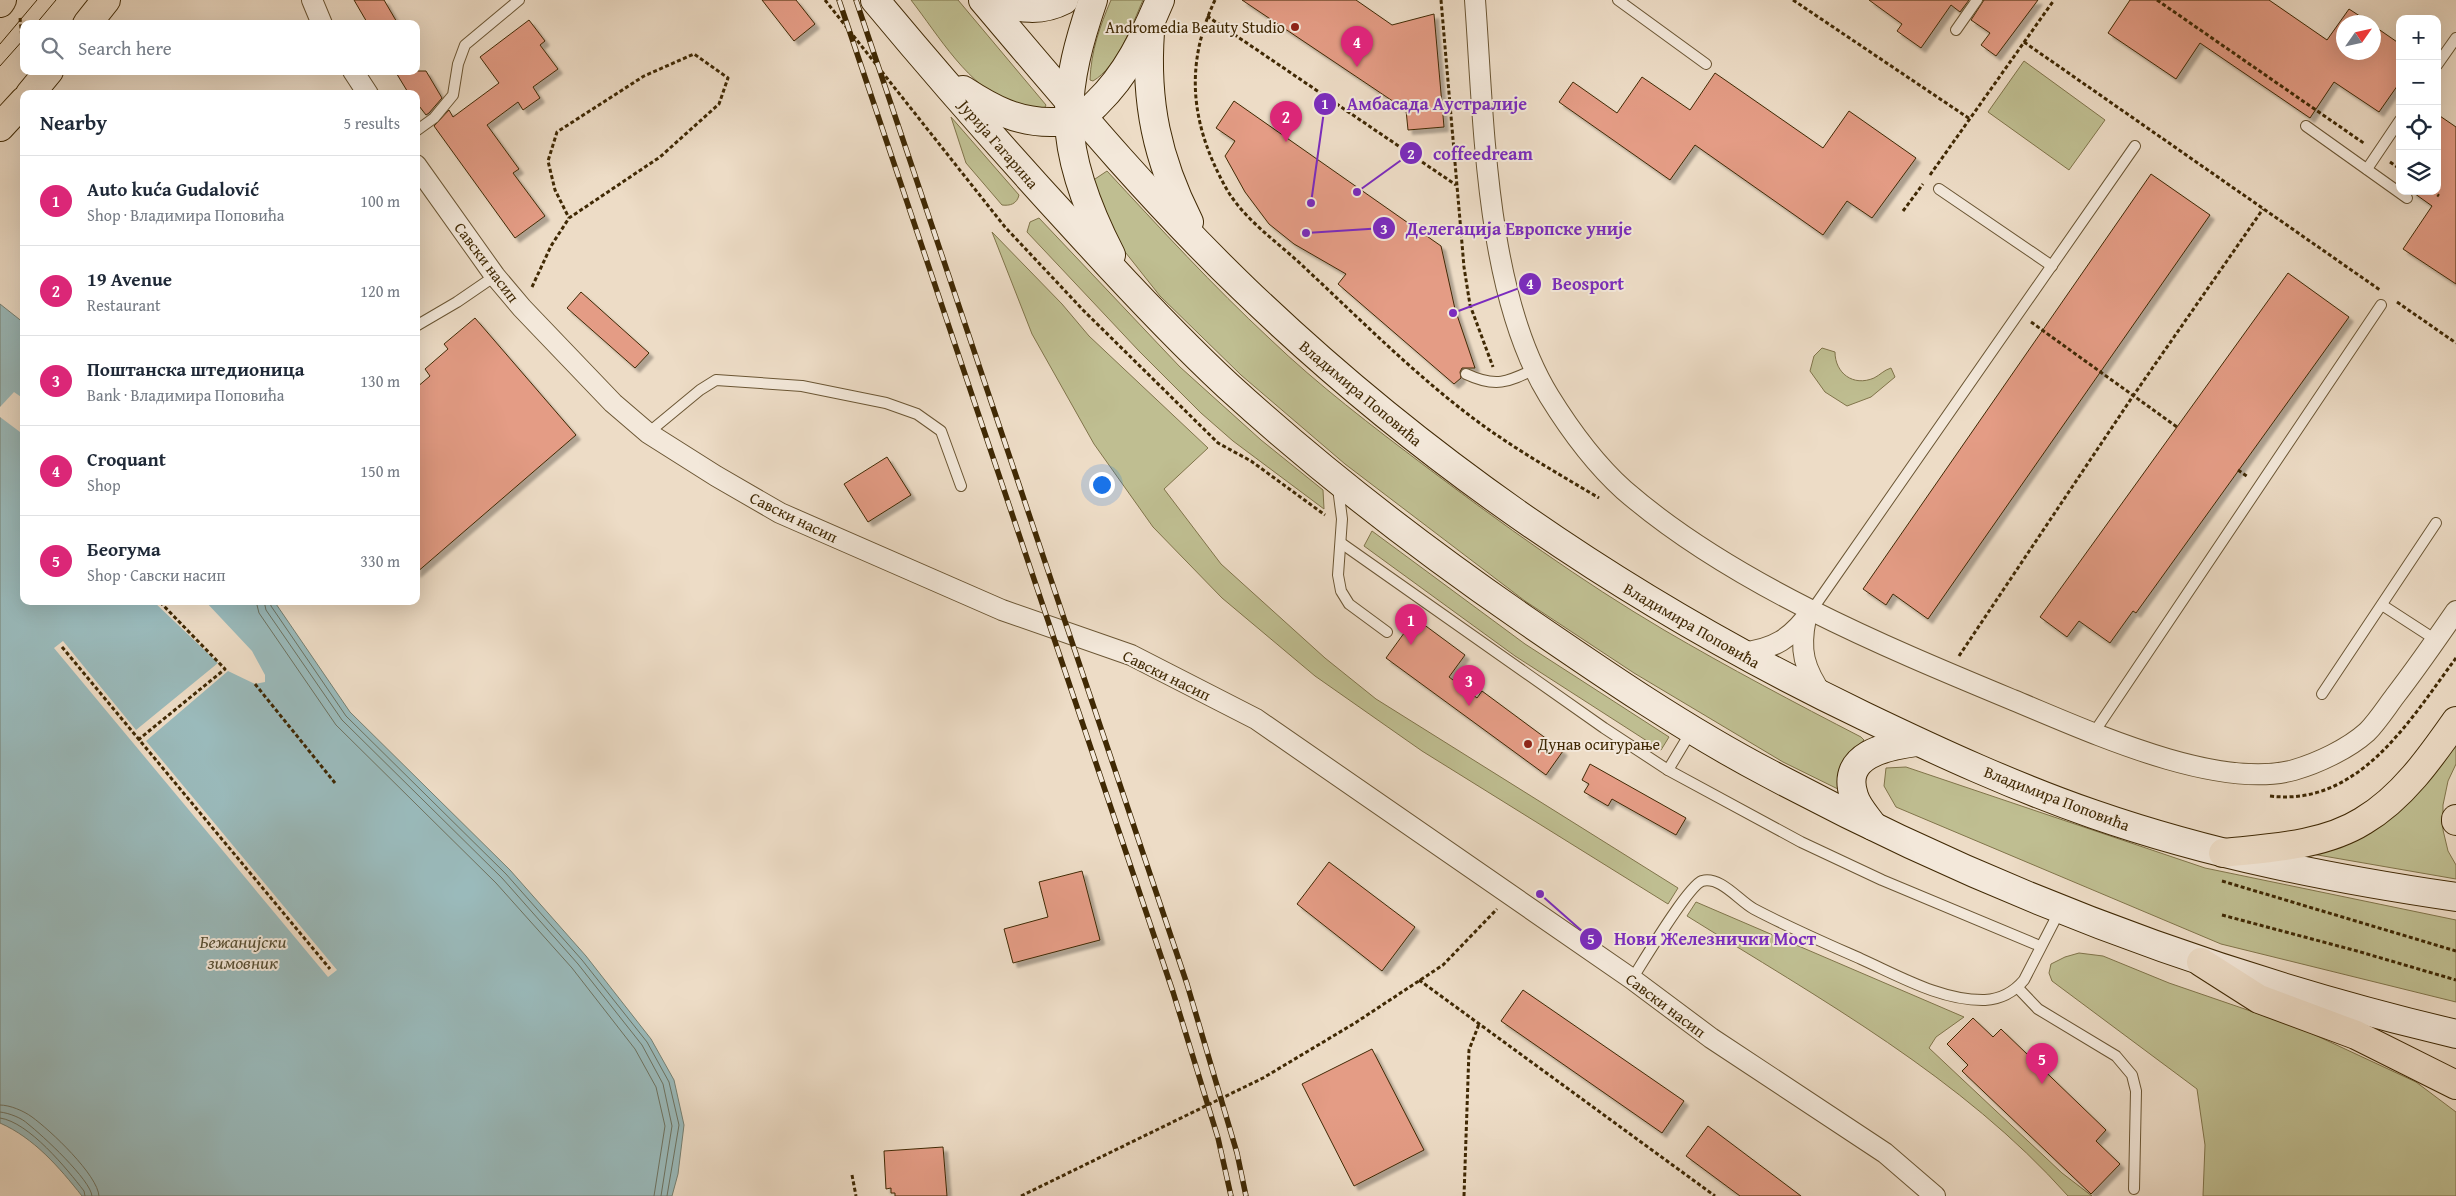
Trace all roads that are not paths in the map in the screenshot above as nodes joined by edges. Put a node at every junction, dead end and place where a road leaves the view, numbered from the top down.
1 (106, 0) edge
2 (519, 0) edge
3 (875, 0) edge
4 (983, 0) edge
5 (995, 0) edge
6 (1064, 0) edge
7 (1093, 0) edge
8 (1475, 0) edge
9 (1618, 0) edge
10 (1977, 0) edge
11 (314, 1) edge
12 (1156, 10) edge
13 (90, 20) edge
14 (321, 20) edge
15 (1956, 30) dead end
16 (2456, 38) edge
17 (2441, 60) edge
18 (1706, 64) dead end
19 (931, 68) junction
20 (46, 75) edge
21 (356, 75) edge
22 (33, 90) edge
23 (365, 90) edge
24 (20, 105) edge
25 (1074, 114) junction
26 (2306, 126) dead end
27 (2396, 126) edge
28 (0, 127) edge
29 (420, 128) edge
30 (2135, 146) dead end
31 (2367, 168) junction
32 (420, 171) edge
33 (1939, 189) dead end
34 (2408, 198) dead end
35 (1204, 250) junction
36 (2052, 266) junction
37 (495, 276) junction
38 (1126, 285) junction
39 (2381, 305) dead end
40 (420, 324) edge
41 (1536, 369) junction
42 (1466, 374) dead end
43 (648, 433) junction
44 (1336, 480) junction
45 (961, 486) dead end
46 (2436, 523) dead end
47 (1341, 543) junction
48 (2382, 605) junction
49 (2456, 611) edge
50 (1809, 614) junction
51 (1387, 632) dead end
52 (2436, 640) junction
53 (1739, 653) junction
54 (2322, 694) dead end
55 (1824, 697) junction
56 (2456, 721) edge
57 (1692, 730) junction
58 (2093, 734) junction
59 (1916, 742) junction
60 (1668, 770) junction
61 (1876, 829) junction
62 (2223, 853) junction
63 (2456, 897) edge
64 (2060, 910) junction
65 (2040, 946) junction
66 (2201, 962) junction
67 (1632, 979) junction
68 (2018, 988) junction
69 (2456, 1034) edge
70 (2456, 1085) edge
71 (2134, 1189) dead end
72 (1935, 1196) edge

1 - 13 main road
2 - 29 lane
3 - 19 main road, Јурија Гагарина
4 - 25 main road
5 - 6 main road
7 - 25 main road
8 - 41 street
9 - 18 lane
10 - 15 lane
11 - 14 street
12 - 25 main road
12 - 35 main road
16 - 17 lane
19 - 25 main road
19 - 38 main road, Јурија Гагарина
20 - 22 main road
21 - 23 street
24 - 28 main road
25 - 35 main road, Владимира Поповића
25 - 38 main road
26 - 31 lane
27 - 31 lane
30 - 36 lane
31 - 34 lane
32 - 37 street, Савски насип
33 - 36 lane
35 - 53 main road, Владимира Поповића
36 - 50 lane
37 - 40 lane
37 - 43 street, Савски насип
38 - 44 main road
39 - 58 lane
41 - 42 lane
41 - 50 street
43 - 45 lane
43 - 67 street, Савски насип
44 - 47 lane
44 - 57 main road
46 - 48 lane
47 - 51 lane
47 - 60 lane
48 - 52 lane
48 - 54 lane
49 - 52 street
50 - 53 street
50 - 55 street
50 - 58 street
52 - 58 street
53 - 55 main road, Владимира Поповића
55 - 59 main road, Владимира Поповића
56 - 62 main road
57 - 60 lane
57 - 61 main road
59 - 61 main road
59 - 62 main road, Владимира Поповића
60 - 65 lane
61 - 64 main road
62 - 63 main road, Владимира Поповића
64 - 65 lane
64 - 66 main road
65 - 68 lane
66 - 69 main road
66 - 70 main road
67 - 68 lane
67 - 72 street, Савски насип
68 - 71 lane

